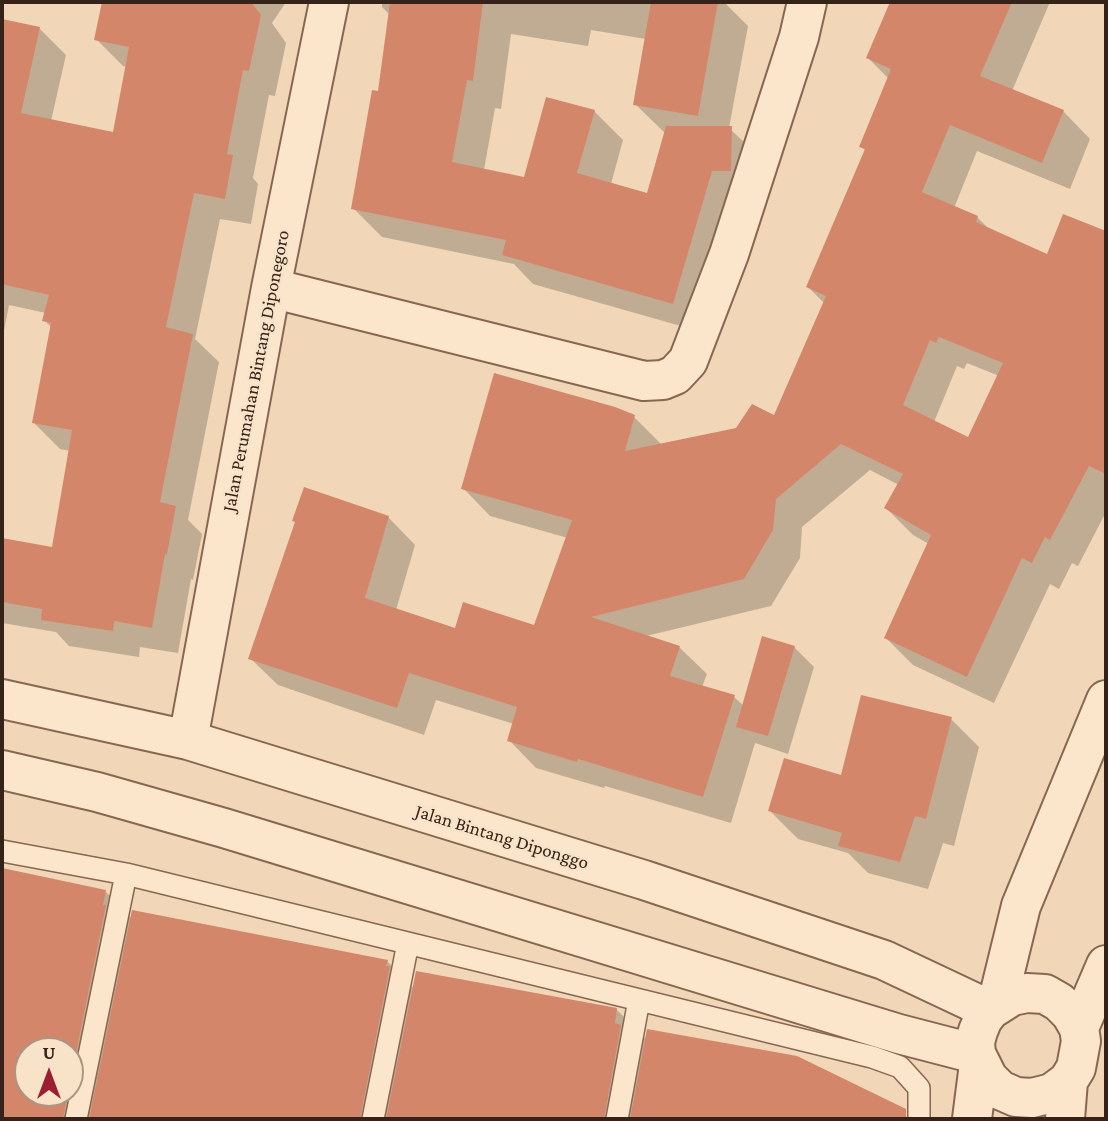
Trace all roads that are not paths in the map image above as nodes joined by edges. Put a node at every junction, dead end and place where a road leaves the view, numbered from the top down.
1 (329, 2) edge
2 (807, 2) edge
3 (271, 288) junction
4 (2, 699) edge
5 (1106, 700) edge
6 (188, 740) junction
7 (2, 770) edge
8 (2, 851) edge
9 (126, 874) junction
10 (408, 943) junction
11 (1106, 965) edge
12 (639, 999) junction
13 (993, 1007) junction
14 (1079, 1028) junction
15 (977, 1059) junction
16 (1068, 1081) junction
17 (75, 1119) edge
18 (373, 1119) edge
19 (617, 1119) edge
20 (919, 1119) edge
21 (972, 1119) edge
22 (1065, 1119) edge

1 - 3 street, Jalan Perumahan Bintang Diponegoro
2 - 3 street
3 - 6 street, Jalan Perumahan Bintang Diponegoro
4 - 6 street, Jalan Bintang Diponggo
5 - 13 street
6 - 13 street, Jalan Bintang Diponggo
7 - 15 street
8 - 9 lane
9 - 10 lane
9 - 17 lane
10 - 12 lane
10 - 18 lane
11 - 14 street
12 - 19 lane
12 - 20 lane
13 - 14 street
13 - 15 street
14 - 16 street
15 - 16 street
15 - 21 street
16 - 22 street

